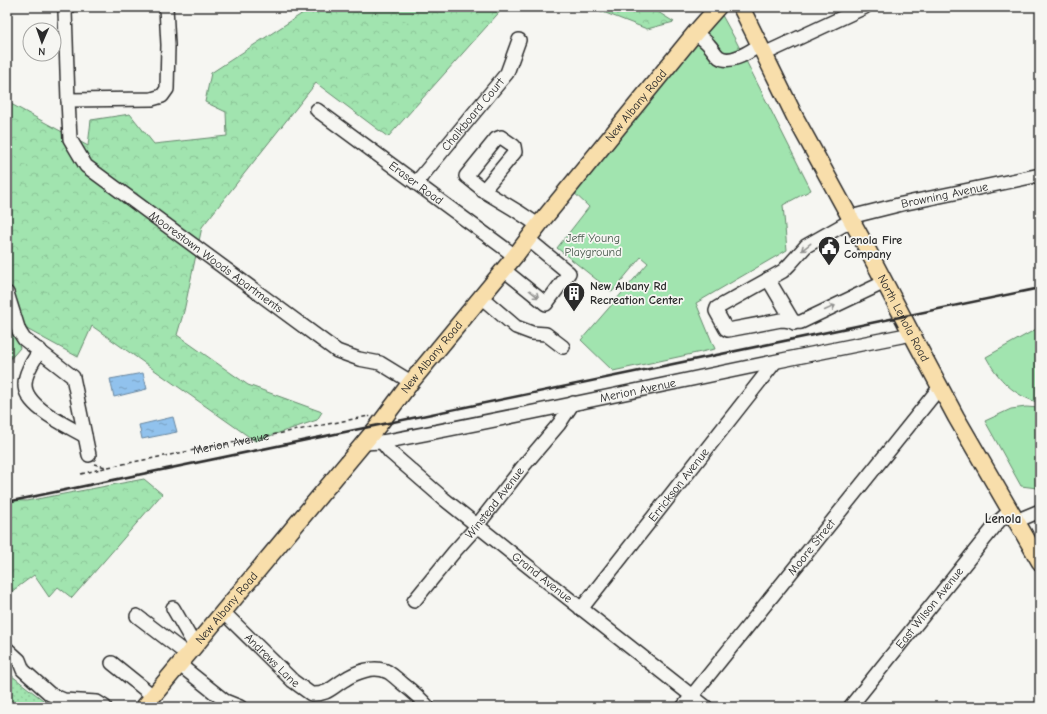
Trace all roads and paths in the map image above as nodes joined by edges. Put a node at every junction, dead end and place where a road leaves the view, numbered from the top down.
1 (68, 7) edge
2 (166, 7) edge
3 (718, 7) edge
4 (741, 7) edge
5 (865, 7) edge
6 (695, 33) junction
7 (519, 40) dead end
8 (762, 50) junction
9 (68, 100) junction
10 (317, 110) dead end
11 (1040, 175) edge
12 (416, 184) junction
13 (483, 190) dead end
14 (851, 219) junction
15 (538, 225) junction
16 (528, 239) junction
17 (515, 256) junction
18 (504, 270) junction
19 (768, 279) junction
20 (885, 282) junction
21 (7, 293) edge
22 (481, 297) junction
23 (794, 323) junction
24 (912, 334) junction
25 (563, 347) dead end
26 (40, 350) junction
27 (775, 362) junction
28 (411, 382) junction
29 (940, 386) junction
30 (573, 403) junction
31 (380, 423) junction
32 (85, 436) junction
33 (382, 442) junction
34 (363, 443) junction
35 (89, 456) dead end
36 (81, 474) dead end
37 (1040, 511) edge
38 (1013, 516) junction
39 (478, 525) junction
40 (1040, 562) edge
41 (414, 601) dead end
42 (173, 608) dead end
43 (581, 609) junction
44 (223, 612) junction
45 (137, 616) dead end
46 (7, 649) edge
47 (188, 655) junction
48 (112, 663) dead end
49 (692, 696) junction
50 (315, 701) edge
51 (149, 702) edge
52 (105, 707) edge
53 (240, 707) edge
54 (428, 707) edge
55 (683, 707) edge
56 (706, 707) edge
57 (850, 707) edge

1 - 9 street, Moorestown Woods Apartments
2 - 9 street
3 - 6 main road, New Albany Road
4 - 8 main road, North Lenola Road
5 - 8 street
6 - 8 street
6 - 15 main road, New Albany Road
7 - 12 street, Chalkboard Court
8 - 14 main road, North Lenola Road
9 - 28 street, Moorestown Woods Apartments
10 - 12 street, Eraser Road
11 - 14 street, Browning Avenue
12 - 17 street, Eraser Road
13 - 15 street
14 -> 19 street, Browning Avenue
14 - 20 main road, North Lenola Road
15 - 16 main road, New Albany Road
16 - 17 main road, New Albany Road
18 -> 16 street
17 - 18 main road, New Albany Road
18 - 22 main road, New Albany Road
19 - 23 street
19 - 23 street, Browning Avenue
23 -> 20 street
20 - 24 main road, North Lenola Road
21 - 26 street
22 - 25 street
22 - 28 main road, New Albany Road
24 - 27 street, Merion Avenue
24 - 29 main road, North Lenola Road
26 - 32 street
26 - 32 street
27 - 30 street, Merion Avenue
27 - 43 street, Errickson Avenue
28 - 31 main road, New Albany Road
29 - 38 main road, North Lenola Road
29 - 49 street, Moore Street
30 - 33 street, Merion Avenue
30 - 39 street, Winstead Avenue
31 - 34 main road, New Albany Road
31 - 36 path, Merion Avenue
32 - 35 street
33 - 34 street, Merion Avenue
33 - 39 street, Grand Avenue
34 - 44 main road, New Albany Road
37 - 38 street, East Wilson Avenue
38 - 40 main road, North Lenola Road
38 - 57 street, East Wilson Avenue
39 - 41 street, Winstead Avenue
39 - 43 street, Grand Avenue
42 - 47 street
43 - 49 street, Grand Avenue
44 - 47 main road, New Albany Road
44 - 50 street, Andrews Lane
45 - 47 street
46 - 52 street
47 - 51 main road, New Albany Road
47 - 53 street
48 - 51 street
49 - 55 street, Moore Street
49 - 56 street, Grand Avenue
50 - 54 street, Andrews Lane

